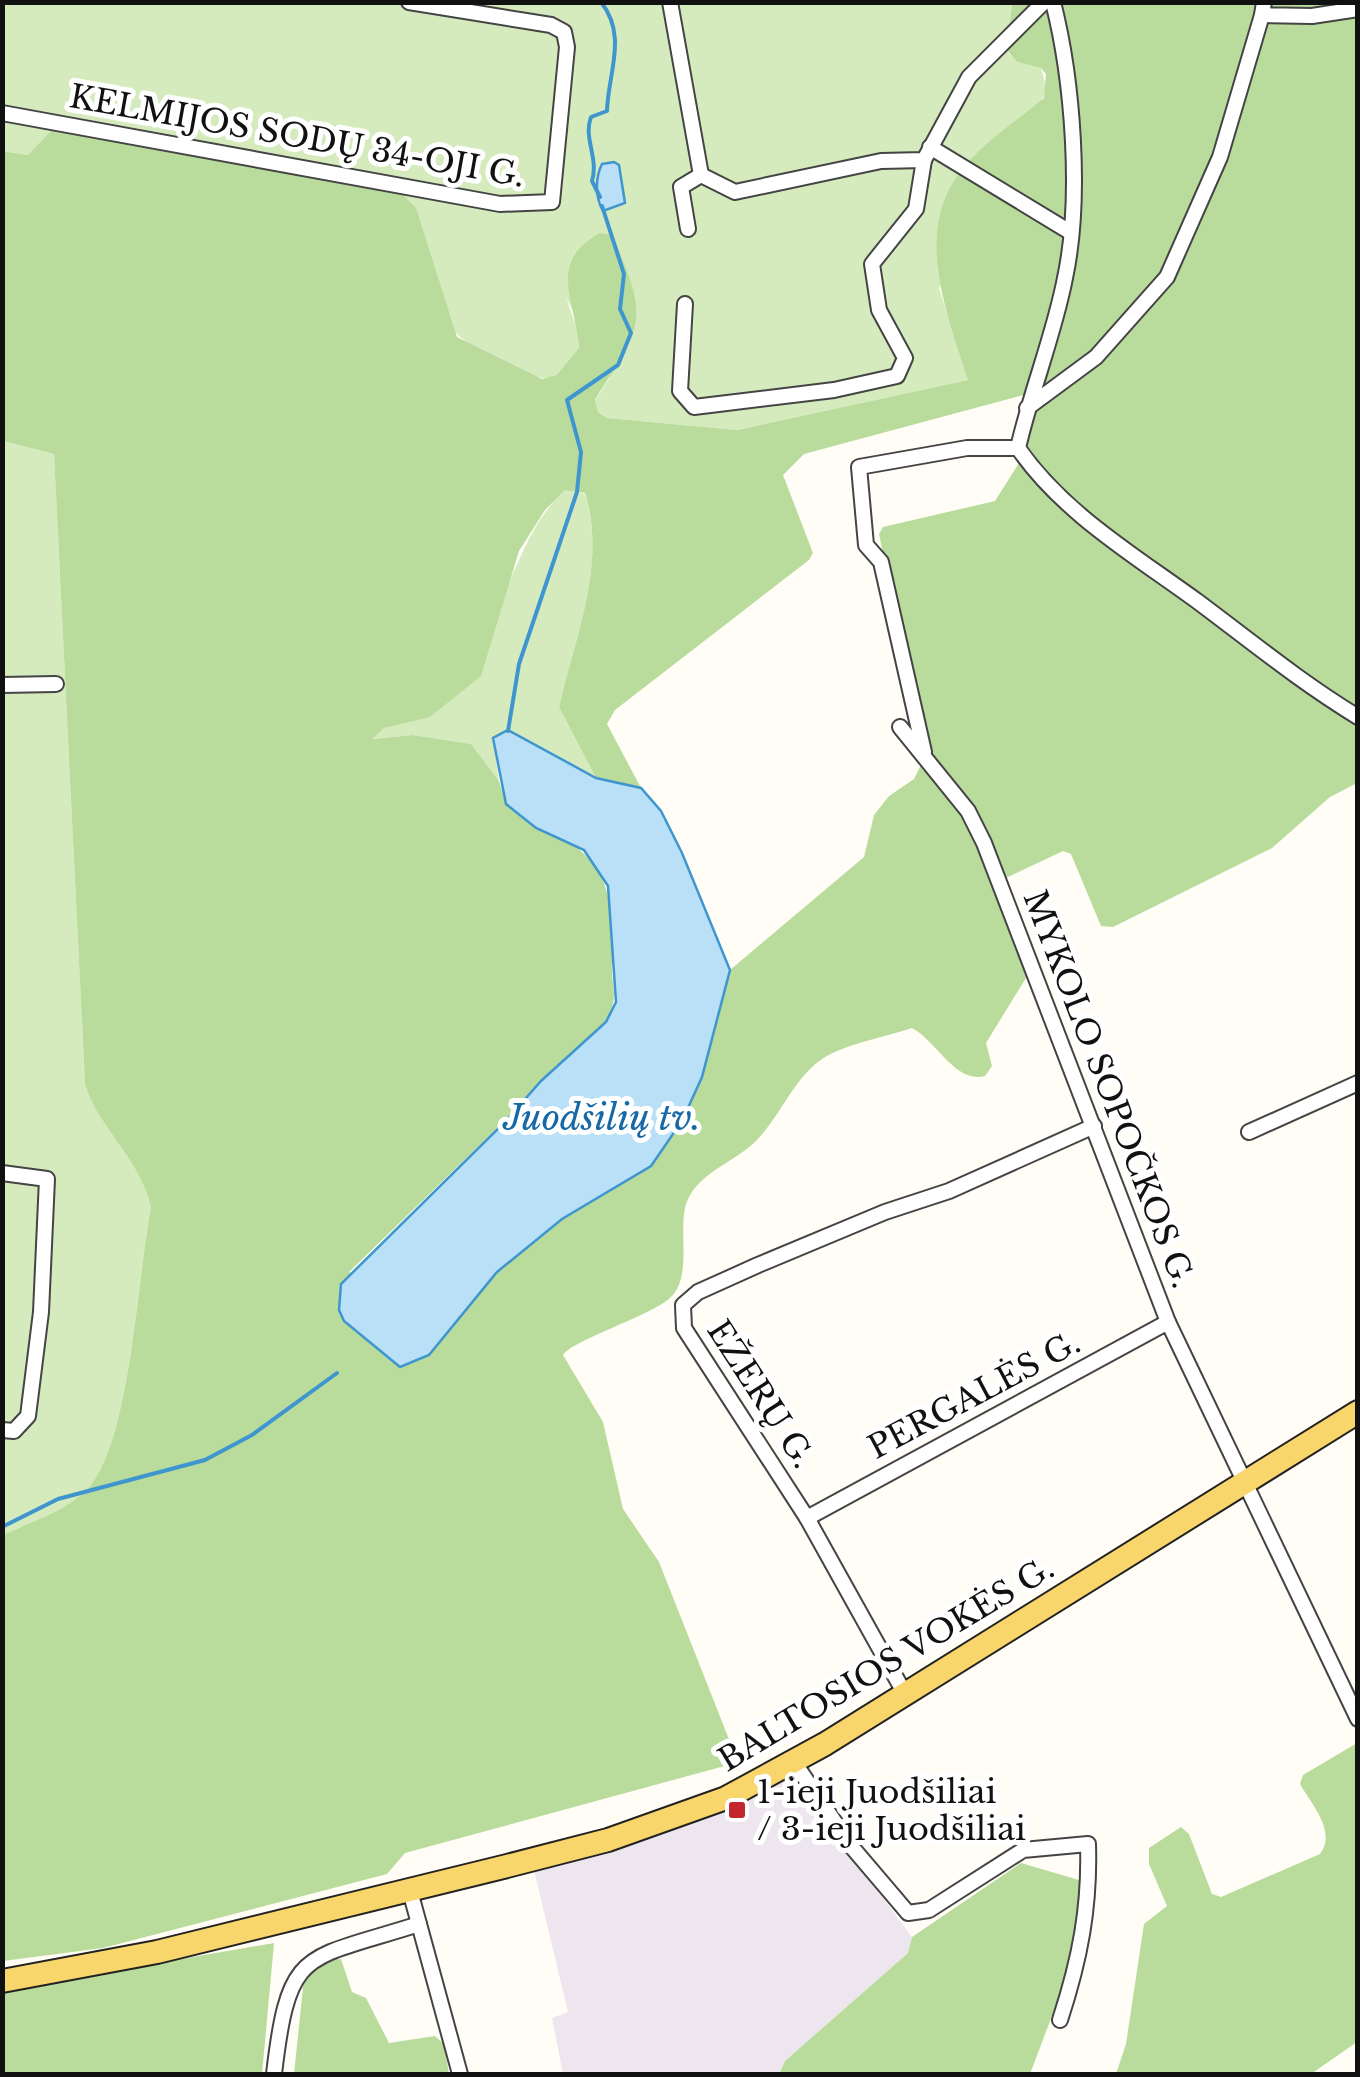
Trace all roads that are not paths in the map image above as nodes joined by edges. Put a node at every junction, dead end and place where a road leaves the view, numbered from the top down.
1 (409, 2) edge
2 (670, 2) edge
3 (1044, 2) edge
4 (1053, 2) edge
5 (1263, 9) edge
6 (1358, 9) edge
7 (2, 113) edge
8 (927, 154) junction
9 (701, 175) junction
10 (688, 229) dead end
11 (1070, 232) junction
12 (686, 304) dead end
13 (1027, 408) junction
14 (1018, 448) junction
15 (56, 684) dead end
16 (2, 685) edge
17 (1358, 717) edge
18 (900, 727) dead end
19 (925, 758) junction
20 (1358, 1083) edge
21 (1094, 1126) junction
22 (1249, 1132) dead end
23 (2, 1173) edge
24 (1168, 1322) junction
25 (1358, 1412) edge
26 (2, 1430) edge
27 (1244, 1483) junction
28 (807, 1518) junction
29 (905, 1694) junction
30 (1358, 1719) edge
31 (794, 1762) junction
32 (410, 1890) junction
33 (418, 1924) junction
34 (2, 1981) edge
35 (1060, 2020) dead end
36 (274, 2074) edge
37 (460, 2074) edge

1 - 7 street, KELMIJOS SODŲ 34-OJI G.
2 - 9 street
3 - 8 street
4 - 11 street
5 - 6 street
5 - 13 street
8 - 9 street
8 - 11 street
8 - 12 street
9 - 10 street
11 - 13 street
13 - 14 street
14 - 17 street
14 - 19 street
15 - 16 street
18 - 19 street, MYKOLO SOPOČKOS G.
19 - 21 street, MYKOLO SOPOČKOS G.
20 - 22 street
21 - 24 street, MYKOLO SOPOČKOS G.
21 - 28 street, EŽERŲ G.
23 - 26 street
24 - 27 street, MYKOLO SOPOČKOS G.
24 - 28 street, PERGALĖS G.
25 - 27 main road, BALTOSIOS VOKĖS G.
27 - 29 main road, BALTOSIOS VOKĖS G.
27 - 30 street, MYKOLO SOPOČKOS G.
28 - 29 street, EŽERŲ G.
29 - 31 main road, BALTOSIOS VOKĖS G.
31 - 32 main road, BALTOSIOS VOKĖS G.
31 - 35 street
32 - 33 street
32 - 34 main road, BALTOSIOS VOKĖS G.
33 - 36 street
33 - 37 street

